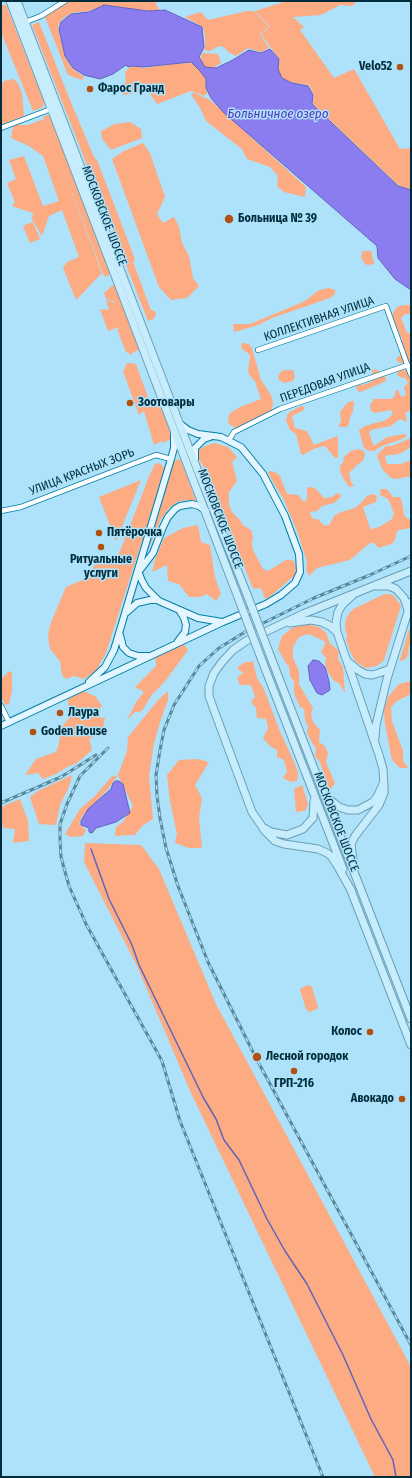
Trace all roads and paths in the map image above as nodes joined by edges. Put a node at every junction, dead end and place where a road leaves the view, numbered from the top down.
1 (10, 1) edge
2 (17, 1) edge
3 (66, 1) edge
4 (22, 23) junction
5 (51, 109) junction
6 (1, 128) edge
7 (258, 350) dead end
8 (408, 365) junction
9 (411, 375) edge
10 (176, 424) junction
11 (213, 436) junction
12 (229, 440) junction
13 (171, 459) junction
14 (196, 468) junction
15 (1, 511) edge
16 (206, 511) junction
17 (138, 571) junction
18 (411, 571) edge
19 (372, 586) junction
20 (355, 594) junction
21 (159, 601) junction
22 (411, 602) edge
23 (179, 610) junction
24 (408, 610) junction
25 (125, 614) junction
26 (223, 622) junction
27 (284, 623) junction
28 (120, 631) junction
29 (337, 632) junction
30 (176, 644) junction
31 (151, 656) junction
32 (346, 660) junction
33 (390, 669) junction
34 (83, 687) junction
35 (1, 706) edge
36 (9, 722) junction
37 (1, 726) edge
38 (375, 742) junction
39 (319, 782) junction
40 (384, 782) junction
41 (310, 783) junction
42 (261, 826) junction
43 (361, 888) junction
44 (352, 892) junction
45 (411, 1019) edge
46 (411, 1044) edge

1 - 4 main road, МОСКОВСКОЕ ШОССЕ
2 - 4 main road, МОСКОВСКОЕ ШОССЕ
3 - 4 street
4 - 5 main road, МОСКОВСКОЕ ШОССЕ
4 - 10 main road, МОСКОВСКОЕ ШОССЕ
5 - 6 street
5 - 10 main road, МОСКОВСКОЕ ШОССЕ
7 - 8 street, КОЛЛЕКТИВНАЯ УЛИЦА
8 - 9 street
8 - 12 street, ПЕРЕДОВАЯ УЛИЦА
10 - 11 main road
10 - 13 main road
10 - 14 main road, МОСКОВСКОЕ ШОССЕ
10 - 16 main road, МОСКОВСКОЕ ШОССЕ
11 - 12 main road
11 - 14 main road
12 - 26 main road
13 - 15 street, УЛИЦА КРАСНЫХ ЗОРЬ
13 - 17 main road
14 - 39 main road, МОСКОВСКОЕ ШОССЕ, bridge
16 - 17 main road
16 - 41 main road, МОСКОВСКОЕ ШОССЕ, bridge
17 - 21 main road
17 - 25 main road
18 - 19 main road
19 - 20 main road
19 - 24 main road
20 - 27 main road
20 - 29 main road
21 - 23 main road
21 - 25 main road
22 - 24 main road
23 - 26 main road
23 - 30 main road
24 - 33 main road
25 - 28 main road
26 - 30 main road
27 - 29 main road
27 - 42 main road
28 - 31 main road
28 - 34 main road
29 - 32 main road
30 - 31 main road
31 - 34 main road
32 - 33 main road
32 - 38 main road
33 - 38 main road
34 - 36 main road
35 - 36 street
36 - 37 main road
38 - 40 main road
39 - 40 main road
39 - 43 main road, МОСКОВСКОЕ ШОССЕ
40 - 43 main road
41 - 42 main road
41 - 44 main road, МОСКОВСКОЕ ШОССЕ
42 - 44 main road
43 - 45 main road, МОСКОВСКОЕ ШОССЕ
44 - 46 main road, МОСКОВСКОЕ ШОССЕ

